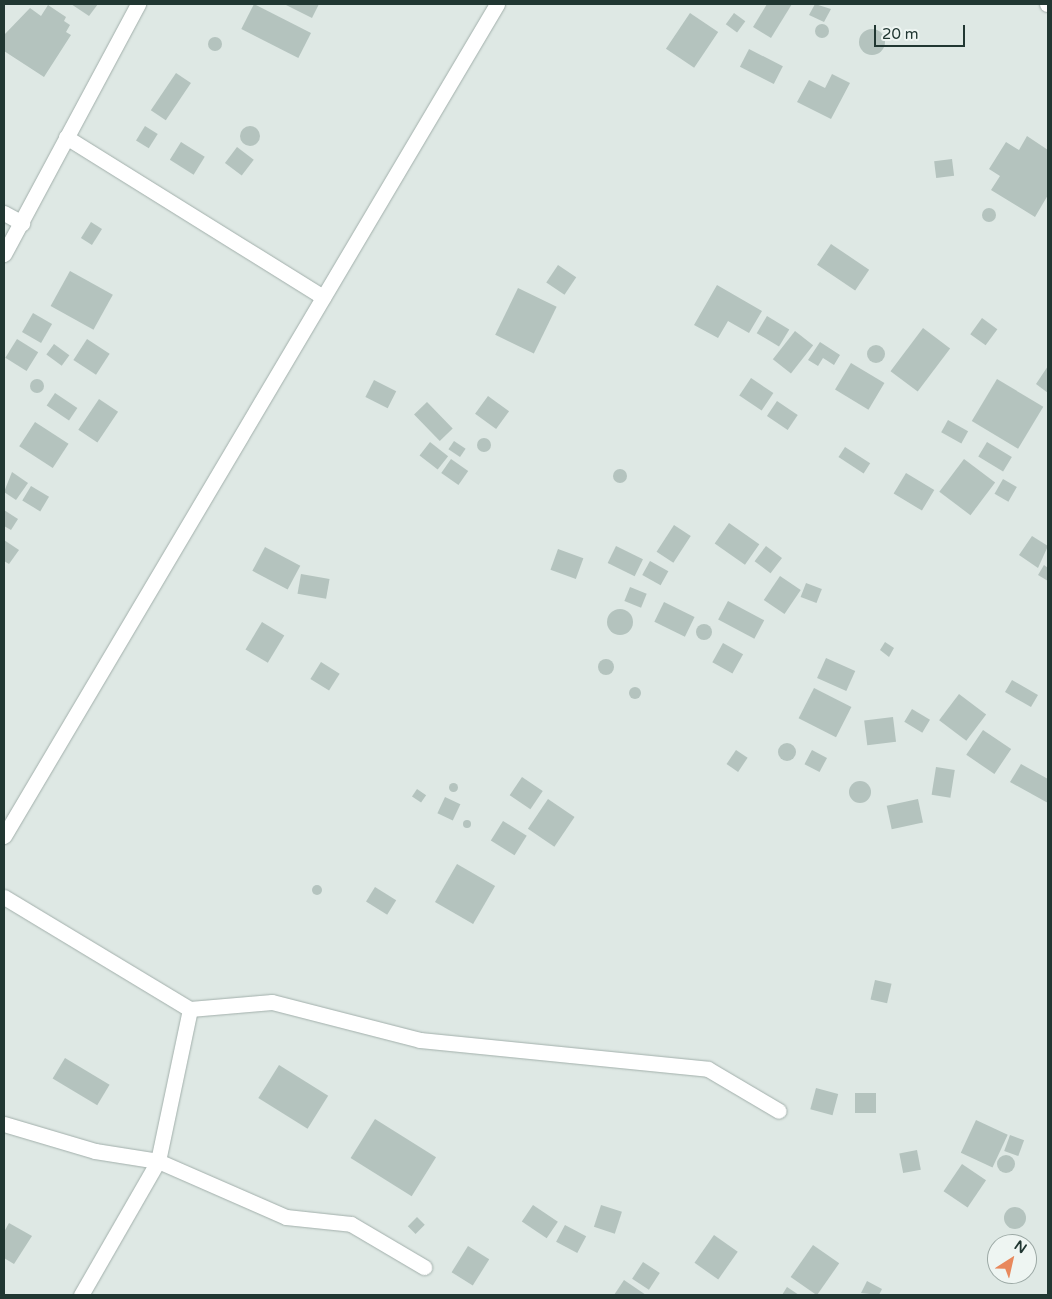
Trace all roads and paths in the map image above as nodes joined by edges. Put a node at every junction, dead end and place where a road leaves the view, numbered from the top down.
1 (138, 4) edge
2 (497, 4) edge
3 (66, 137) junction
4 (4, 212) edge
5 (22, 223) junction
6 (4, 254) edge
7 (323, 297) junction
8 (4, 836) edge
9 (4, 898) edge
10 (190, 1009) junction
11 (779, 1112) dead end
12 (4, 1124) edge
13 (158, 1161) junction
14 (424, 1267) dead end
15 (81, 1294) edge

1 - 3 street
2 - 7 street
3 - 5 street
3 - 7 street
4 - 5 street
5 - 6 street
7 - 8 street
9 - 10 street
10 - 11 street
10 - 13 street
12 - 13 street
13 - 14 street
13 - 15 street

